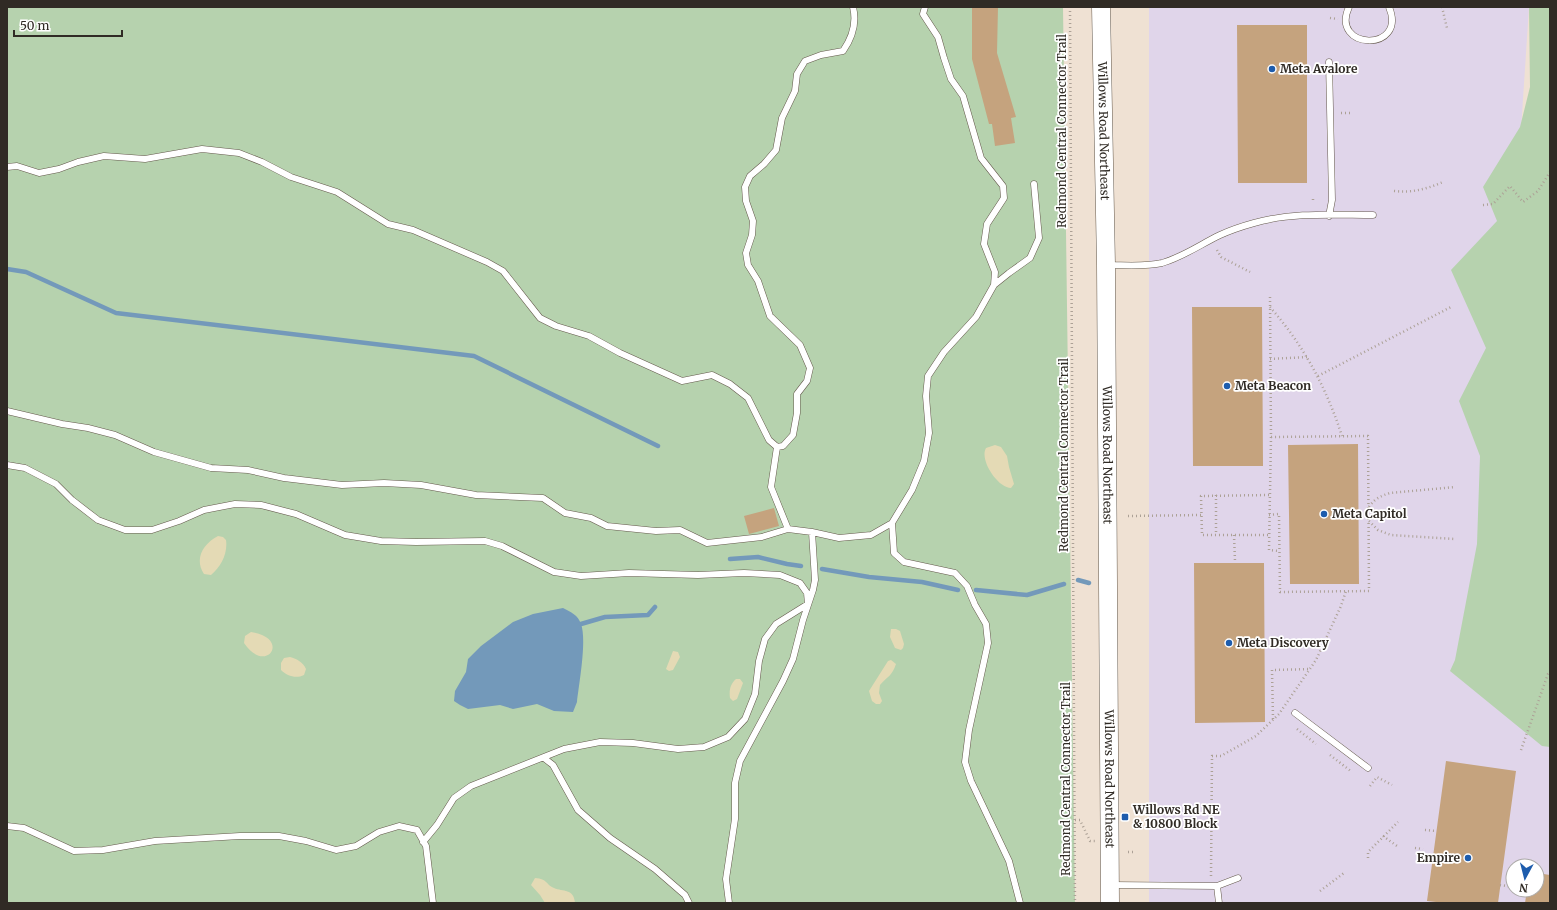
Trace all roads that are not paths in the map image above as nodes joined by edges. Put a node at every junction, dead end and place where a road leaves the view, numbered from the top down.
1 (853, 7) edge
2 (926, 7) edge
3 (1101, 7) edge
4 (1349, 7) edge
5 (1389, 7) edge
6 (1329, 62) dead end
7 (7, 167) edge
8 (1034, 184) dead end
9 (1373, 215) dead end
10 (1329, 216) junction
11 (1106, 265) junction
12 (994, 285) junction
13 (7, 411) edge
14 (777, 447) junction
15 (7, 465) edge
16 (892, 523) junction
17 (788, 529) junction
18 (812, 532) junction
19 (808, 604) junction
20 (1296, 713) dead end
21 (544, 758) junction
22 (1368, 768) dead end
23 (7, 826) edge
24 (424, 842) junction
25 (1238, 878) dead end
26 (1110, 885) junction
27 (1217, 886) junction
28 (433, 903) edge
29 (689, 903) edge
30 (729, 903) edge
31 (1020, 903) edge
32 (1110, 903) edge
33 (1219, 903) edge

1 - 14 lane
2 - 12 lane
3 - 11 main road, Willows Road Northeast
4 - 5 lane
6 - 10 lane
7 - 14 lane
8 - 12 lane
9 - 10 lane
10 - 11 lane
11 - 26 main road, Willows Road Northeast
12 - 16 lane
13 - 17 lane
14 - 17 lane
15 - 19 lane
16 - 18 lane
16 - 31 lane
17 - 18 lane
18 - 19 lane
19 - 21 lane
19 - 30 lane
20 - 22 lane
21 - 24 lane
21 - 29 lane
23 - 24 lane
24 - 28 lane
25 - 27 lane
26 - 27 lane
26 - 32 main road, Willows Road Northeast
27 - 33 lane

